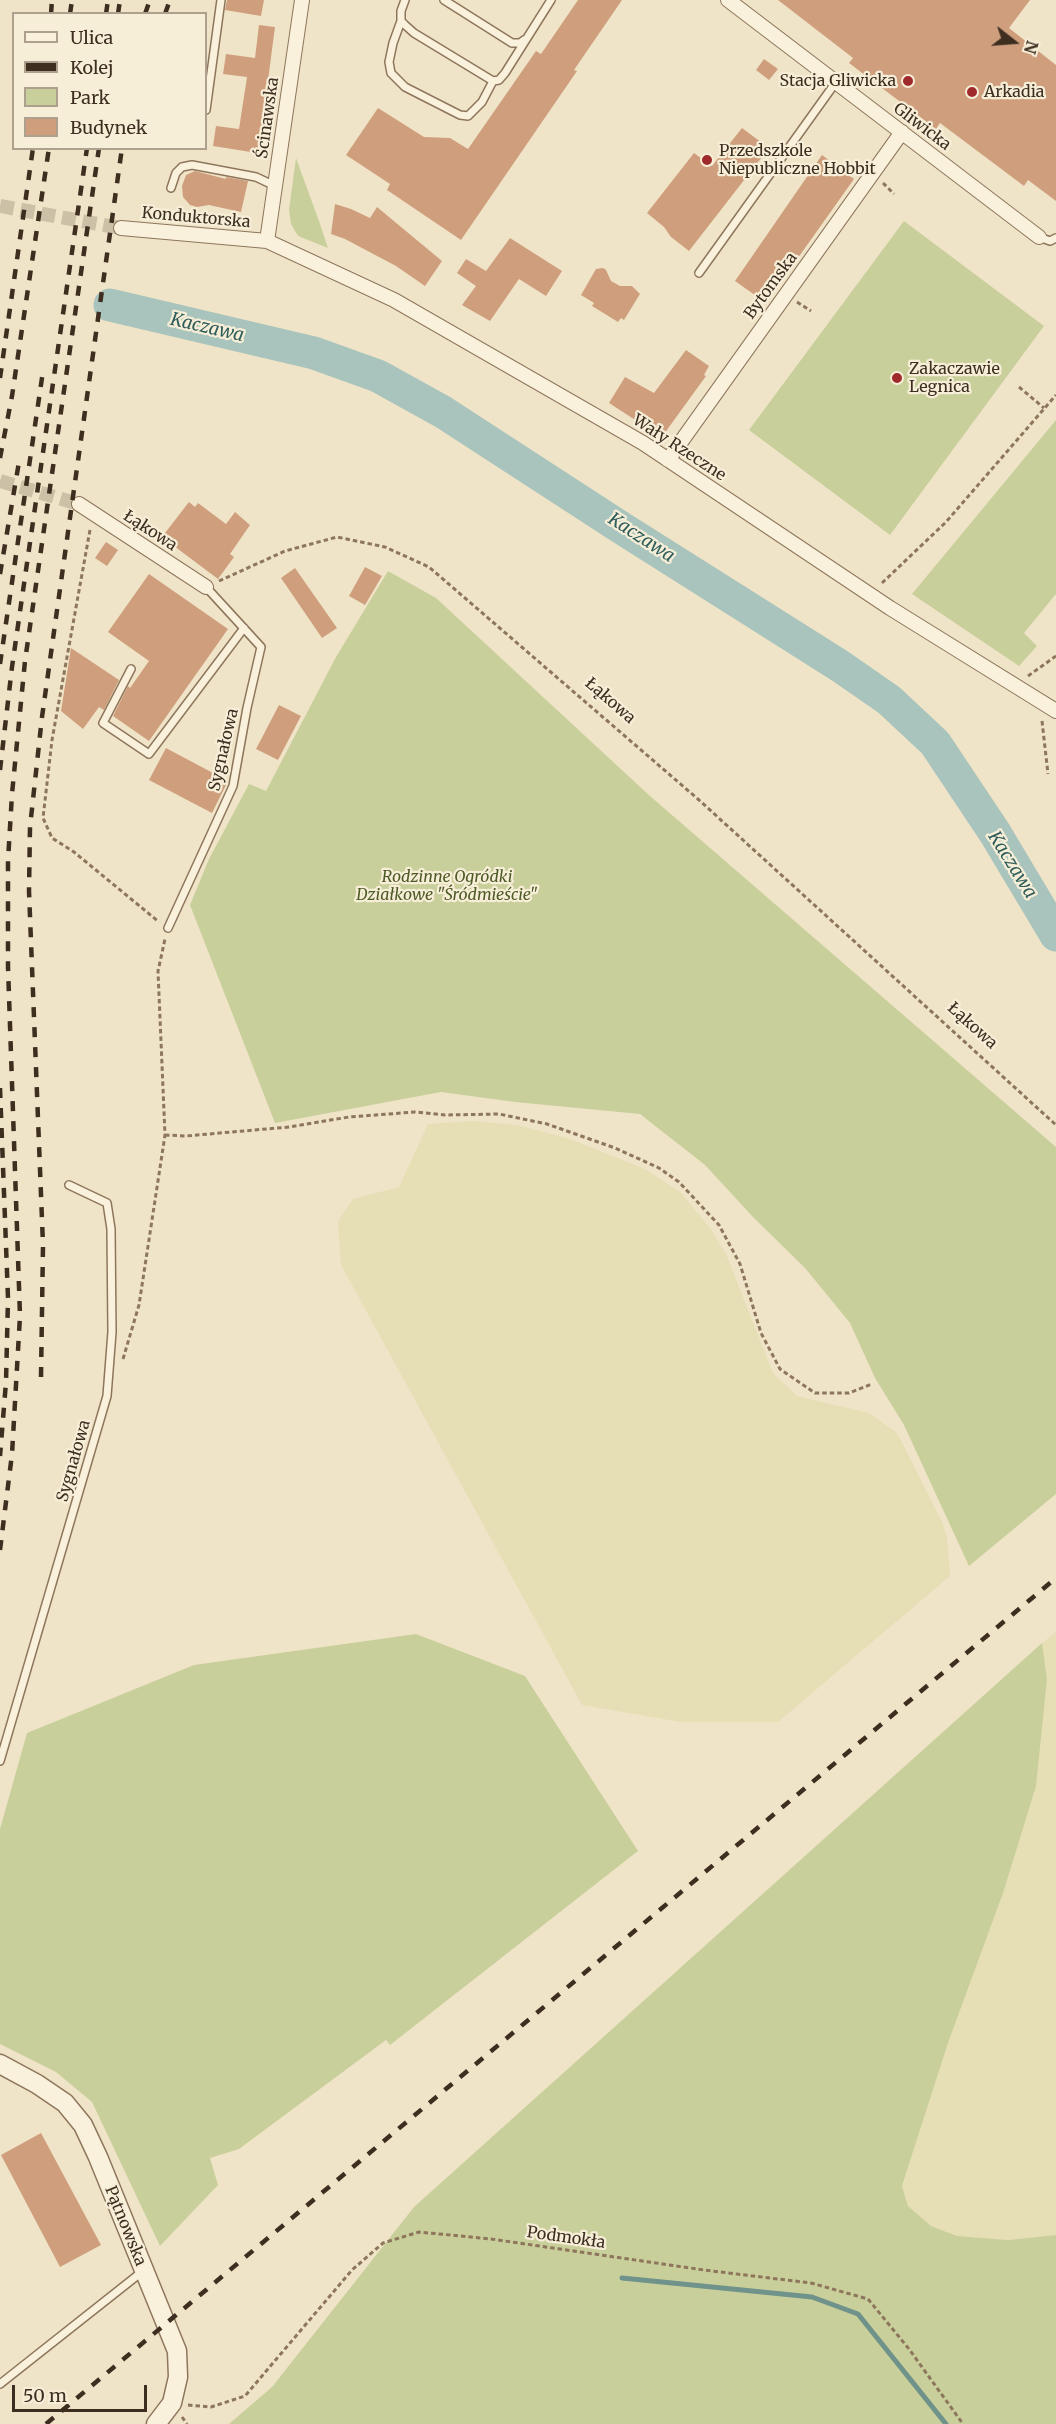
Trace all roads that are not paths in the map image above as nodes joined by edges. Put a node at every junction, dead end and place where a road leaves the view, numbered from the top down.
1 (221, 0) edge
2 (302, 0) edge
3 (405, 0) edge
4 (444, 0) edge
5 (551, 0) edge
6 (728, 0) edge
7 (401, 21) junction
8 (526, 39) junction
9 (493, 81) junction
10 (836, 82) junction
11 (207, 103) edge
12 (902, 132) junction
13 (275, 186) junction
14 (171, 188) dead end
15 (121, 228) tunnel mouth
16 (1039, 237) joint
17 (1056, 238) edge
18 (267, 241) junction
19 (699, 273) dead end
20 (668, 460) junction
21 (79, 504) tunnel mouth
22 (206, 587) joint
23 (244, 628) junction
24 (131, 669) dead end
25 (1056, 711) edge
26 (168, 928) road end
27 (69, 1185) dead end
28 (0, 1761) edge
29 (0, 2064) edge
30 (143, 2271) junction
31 (0, 2384) edge
32 (156, 2424) edge

1 - 11 lane
2 - 13 street, Ścinawska
3 - 7 lane
4 - 8 lane
5 - 8 lane
6 - 10 street, Gliwicka
7 - 9 lane
7 - 9 lane
8 - 9 lane
10 - 12 street, Gliwicka
10 - 19 lane
12 - 16 street, Gliwicka
12 - 20 street, Bytomska
13 - 14 lane
13 - 18 street, Ścinawska
15 - 18 street, Konduktorska
16 - 17 lane
18 - 20 street, Wały Rzeczne
20 - 25 street, Wały Rzeczne
21 - 22 street, Łąkowa
22 - 23 lane, Sygnałowa
23 - 24 lane
23 - 26 lane, Sygnałowa
27 - 28 lane, Sygnałowa
29 - 30 street, Pątnowska
30 - 31 lane
30 - 32 street, Pątnowska

